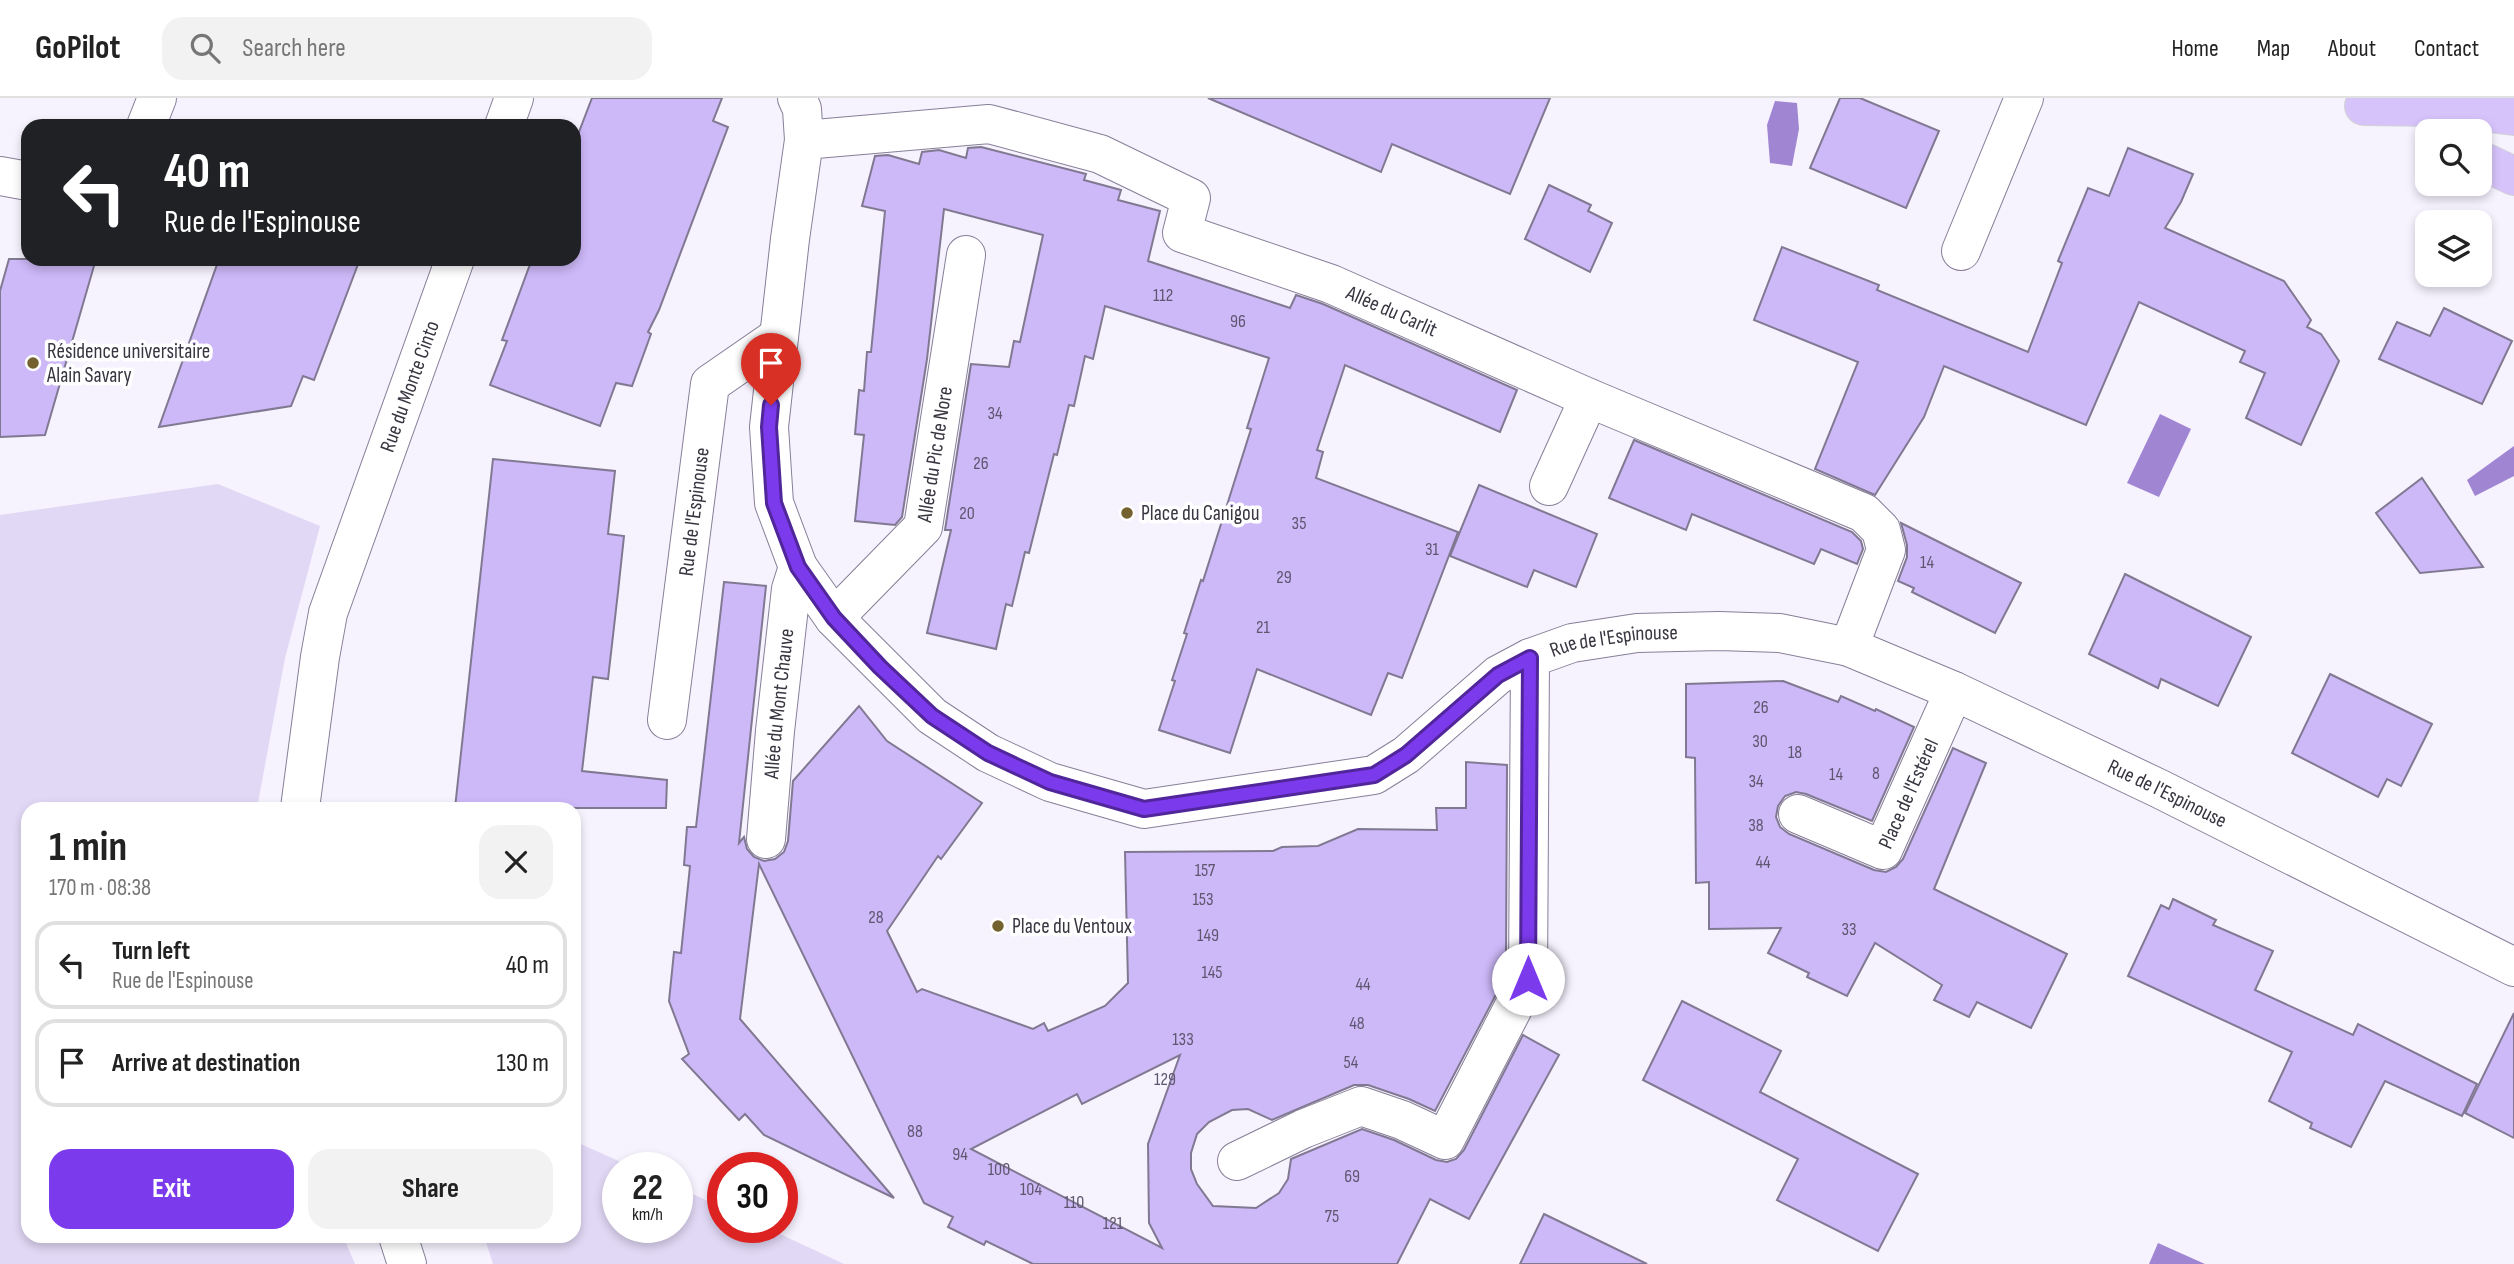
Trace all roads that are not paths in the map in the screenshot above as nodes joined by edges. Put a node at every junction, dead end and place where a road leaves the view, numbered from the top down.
1 (157, 98) edge
2 (514, 98) edge
3 (796, 98) edge
4 (2024, 98) edge
5 (2355, 102) edge
6 (2514, 116) edge
7 (149, 119) edge
8 (506, 119) edge
9 (2415, 130) edge
10 (804, 140) junction
11 (2492, 166) edge
12 (0, 176) edge
13 (2514, 176) edge
14 (21, 180) edge
15 (1961, 251) dead end
16 (965, 255) dead end
17 (452, 266) edge
18 (778, 337) junction
19 (1589, 398) junction
20 (1549, 486) dead end
21 (798, 567) junction
22 (834, 618) junction
23 (1849, 647) junction
24 (1530, 658) junction
25 (1954, 691) junction
26 (667, 720) dead end
27 (301, 802) edge
28 (1798, 814) dead end
29 (766, 839) dead end
30 (2514, 967) edge
31 (1237, 1161) dead end
32 (400, 1243) edge
33 (407, 1264) edge

1 - 7 street
2 - 8 street
3 - 10 street, Rue de l'Espinouse
4 - 15 street
5 - 6 main road
5 - 9 main road
10 - 18 street, Rue de l'Espinouse
10 - 19 street, Allée du Carlit
11 - 13 main road
12 - 14 street
16 - 22 street, Allée du Pic de Nore
17 - 27 street, Rue du Monte Cinto
18 - 21 street, Rue de l'Espinouse
18 - 26 street, Rue de l'Espinouse
19 - 20 street
19 - 23 street, Allée du Carlit
21 - 22 street, Rue de l'Espinouse
21 - 29 street, Allée du Mont Chauve
22 - 24 street, Rue de l'Espinouse
23 - 24 street, Rue de l'Espinouse
23 - 25 street, Rue de l'Espinouse
24 - 31 street
25 - 28 street, Place de l'Estérel
25 - 30 street, Rue de l'Espinouse
32 - 33 street

